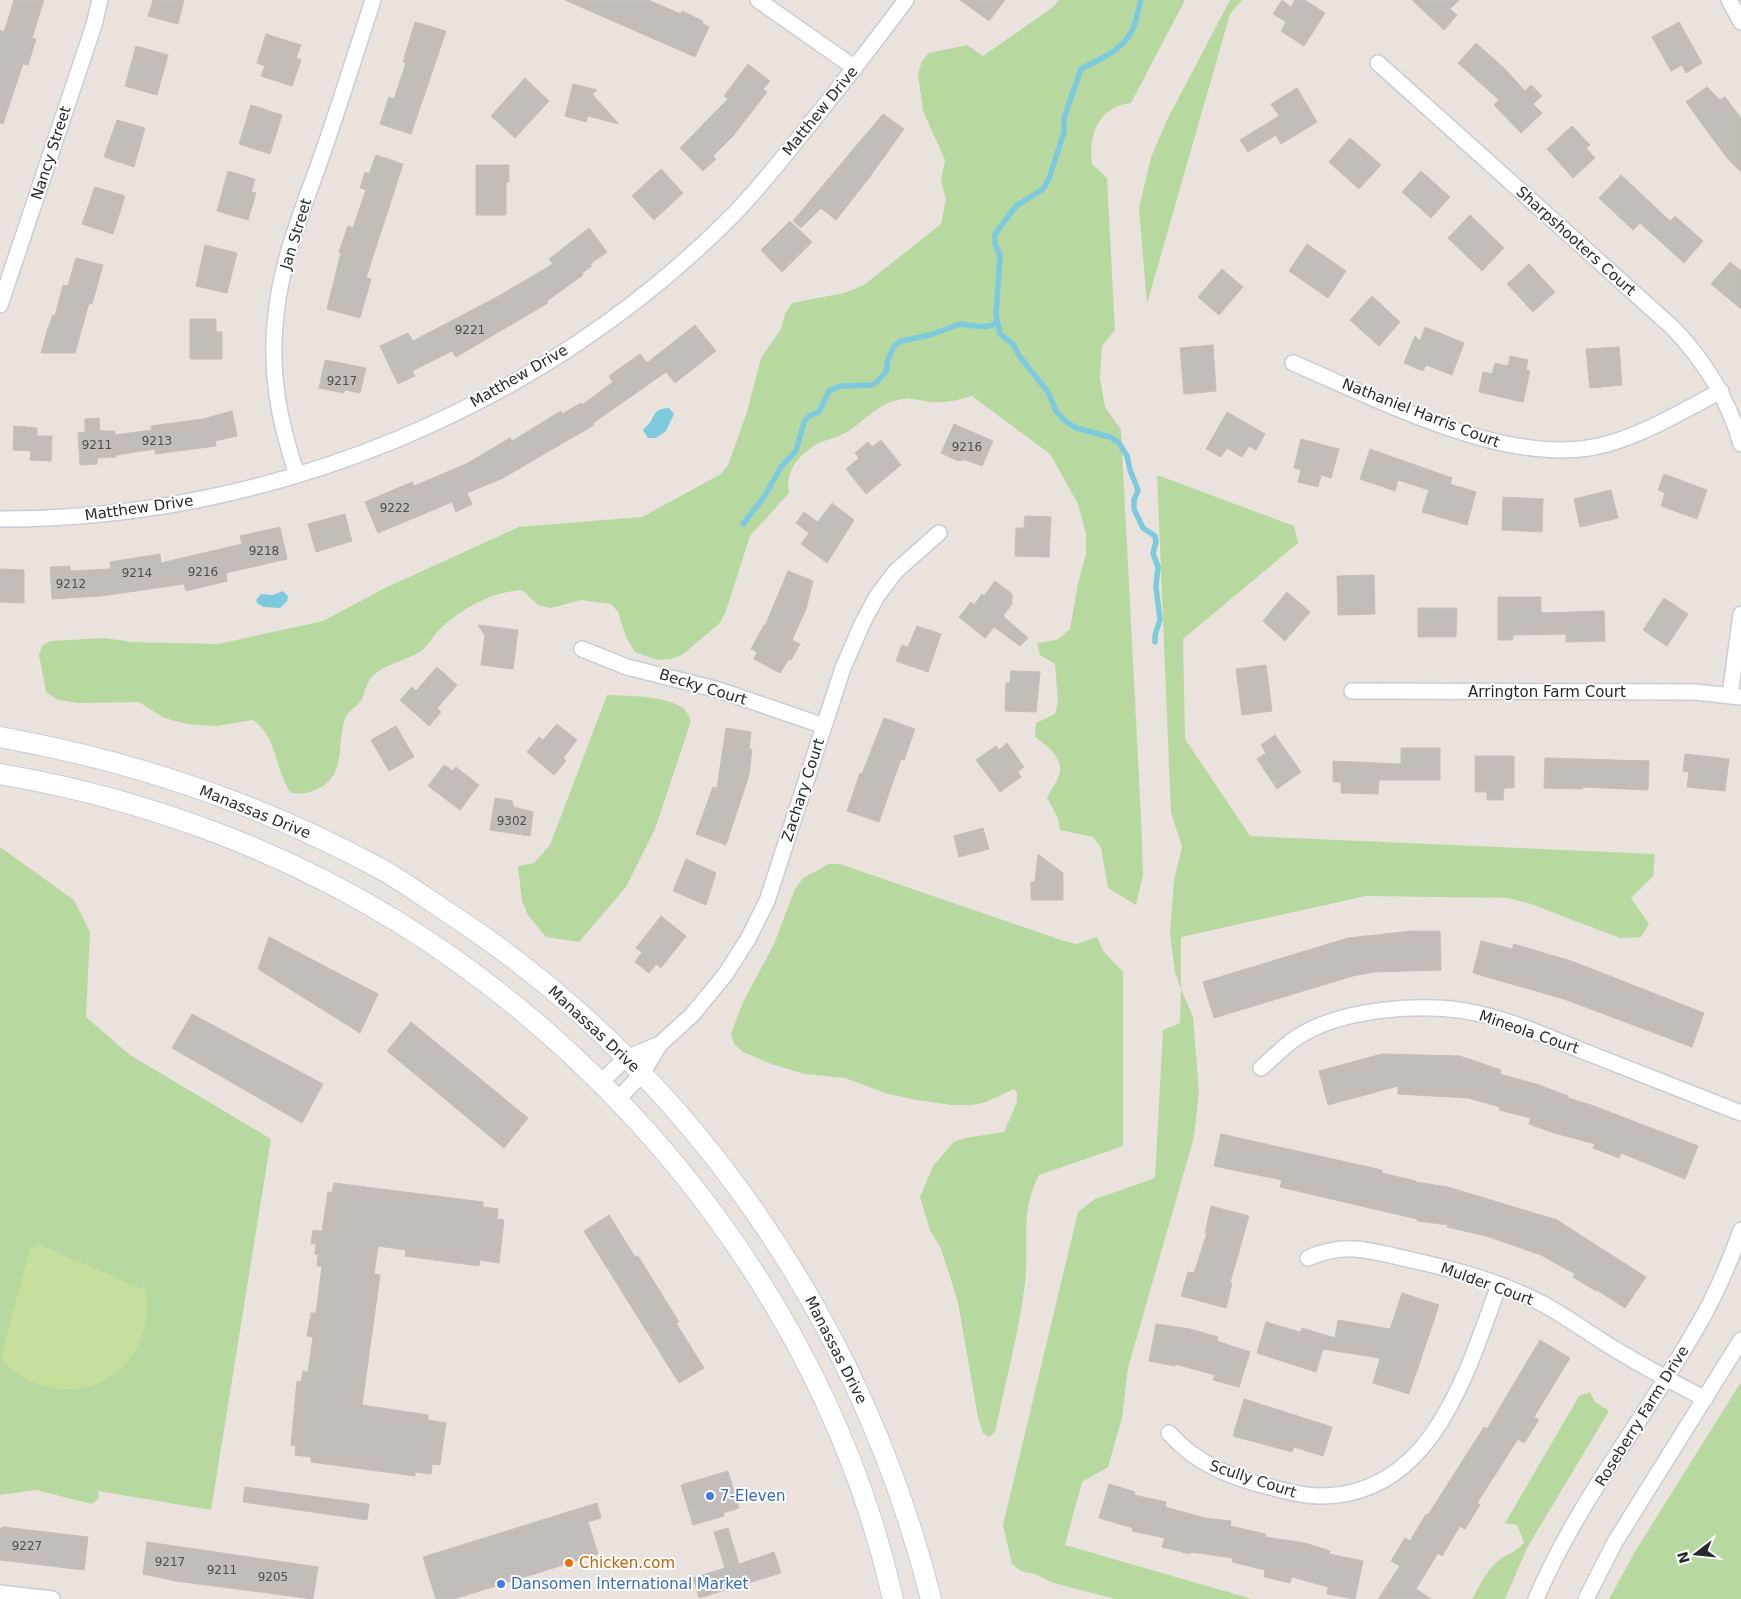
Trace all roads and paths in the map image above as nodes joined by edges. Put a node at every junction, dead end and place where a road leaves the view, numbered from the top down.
1 (100, 0) edge
2 (373, 0) edge
3 (758, 0) edge
4 (906, 0) edge
5 (1729, 0) edge
6 (1741, 22) edge
7 (1378, 63) dead end
8 (855, 68) junction
9 (0, 305) edge
10 (1293, 363) dead end
11 (1720, 391) junction
12 (1741, 444) edge
13 (297, 475) junction
14 (0, 518) edge
15 (939, 533) dead end
16 (1741, 614) edge
17 (582, 649) dead end
18 (1352, 691) dead end
19 (1736, 696) edge
20 (824, 726) junction
21 (0, 736) edge
22 (0, 774) edge
23 (660, 1044) junction
24 (626, 1058) junction
25 (1261, 1068) dead end
26 (642, 1074) junction
27 (600, 1083) junction
28 (617, 1100) junction
29 (1741, 1113) edge
30 (1741, 1230) edge
31 (1308, 1258) dead end
32 (1500, 1285) junction
33 (1741, 1340) edge
34 (1667, 1378) junction
35 (1705, 1399) junction
36 (1169, 1433) dead end
37 (0, 1592) edge
38 (52, 1599) edge
39 (893, 1599) edge
40 (931, 1599) edge
41 (1536, 1599) edge
42 (1586, 1599) edge

1 - 9 street, Nancy Street
2 - 13 street, Jan Street
3 - 8 street
4 - 8 street, Matthew Drive
5 - 6 street
7 - 11 street, Sharpshooters Court
8 - 13 street, Matthew Drive
10 - 11 street, Nathaniel Harris Court
11 - 12 street, Sharpshooters Court
13 - 14 street, Matthew Drive
15 - 20 street, Zachary Court
16 - 19 street
17 - 20 street, Becky Court
18 - 19 street, Arrington Farm Court
20 - 23 street, Zachary Court
21 - 24 street, Manassas Drive
22 - 27 street
23 - 24 street, Zachary Court
23 - 26 street, Zachary Court
24 - 26 street, Manassas Drive
24 - 27 street, Zachary Court
25 - 29 street, Mineola Court
26 - 28 street, Zachary Court
26 - 40 street, Manassas Drive
27 - 28 street
28 - 39 street
30 - 34 street, Roseberry Farm Drive
31 - 32 street, Mulder Court
32 - 34 street, Mulder Court
32 - 36 street, Scully Court
33 - 35 street
34 - 35 street, Mulder Court
34 - 41 street, Roseberry Farm Drive
35 - 42 street
37 - 38 street

